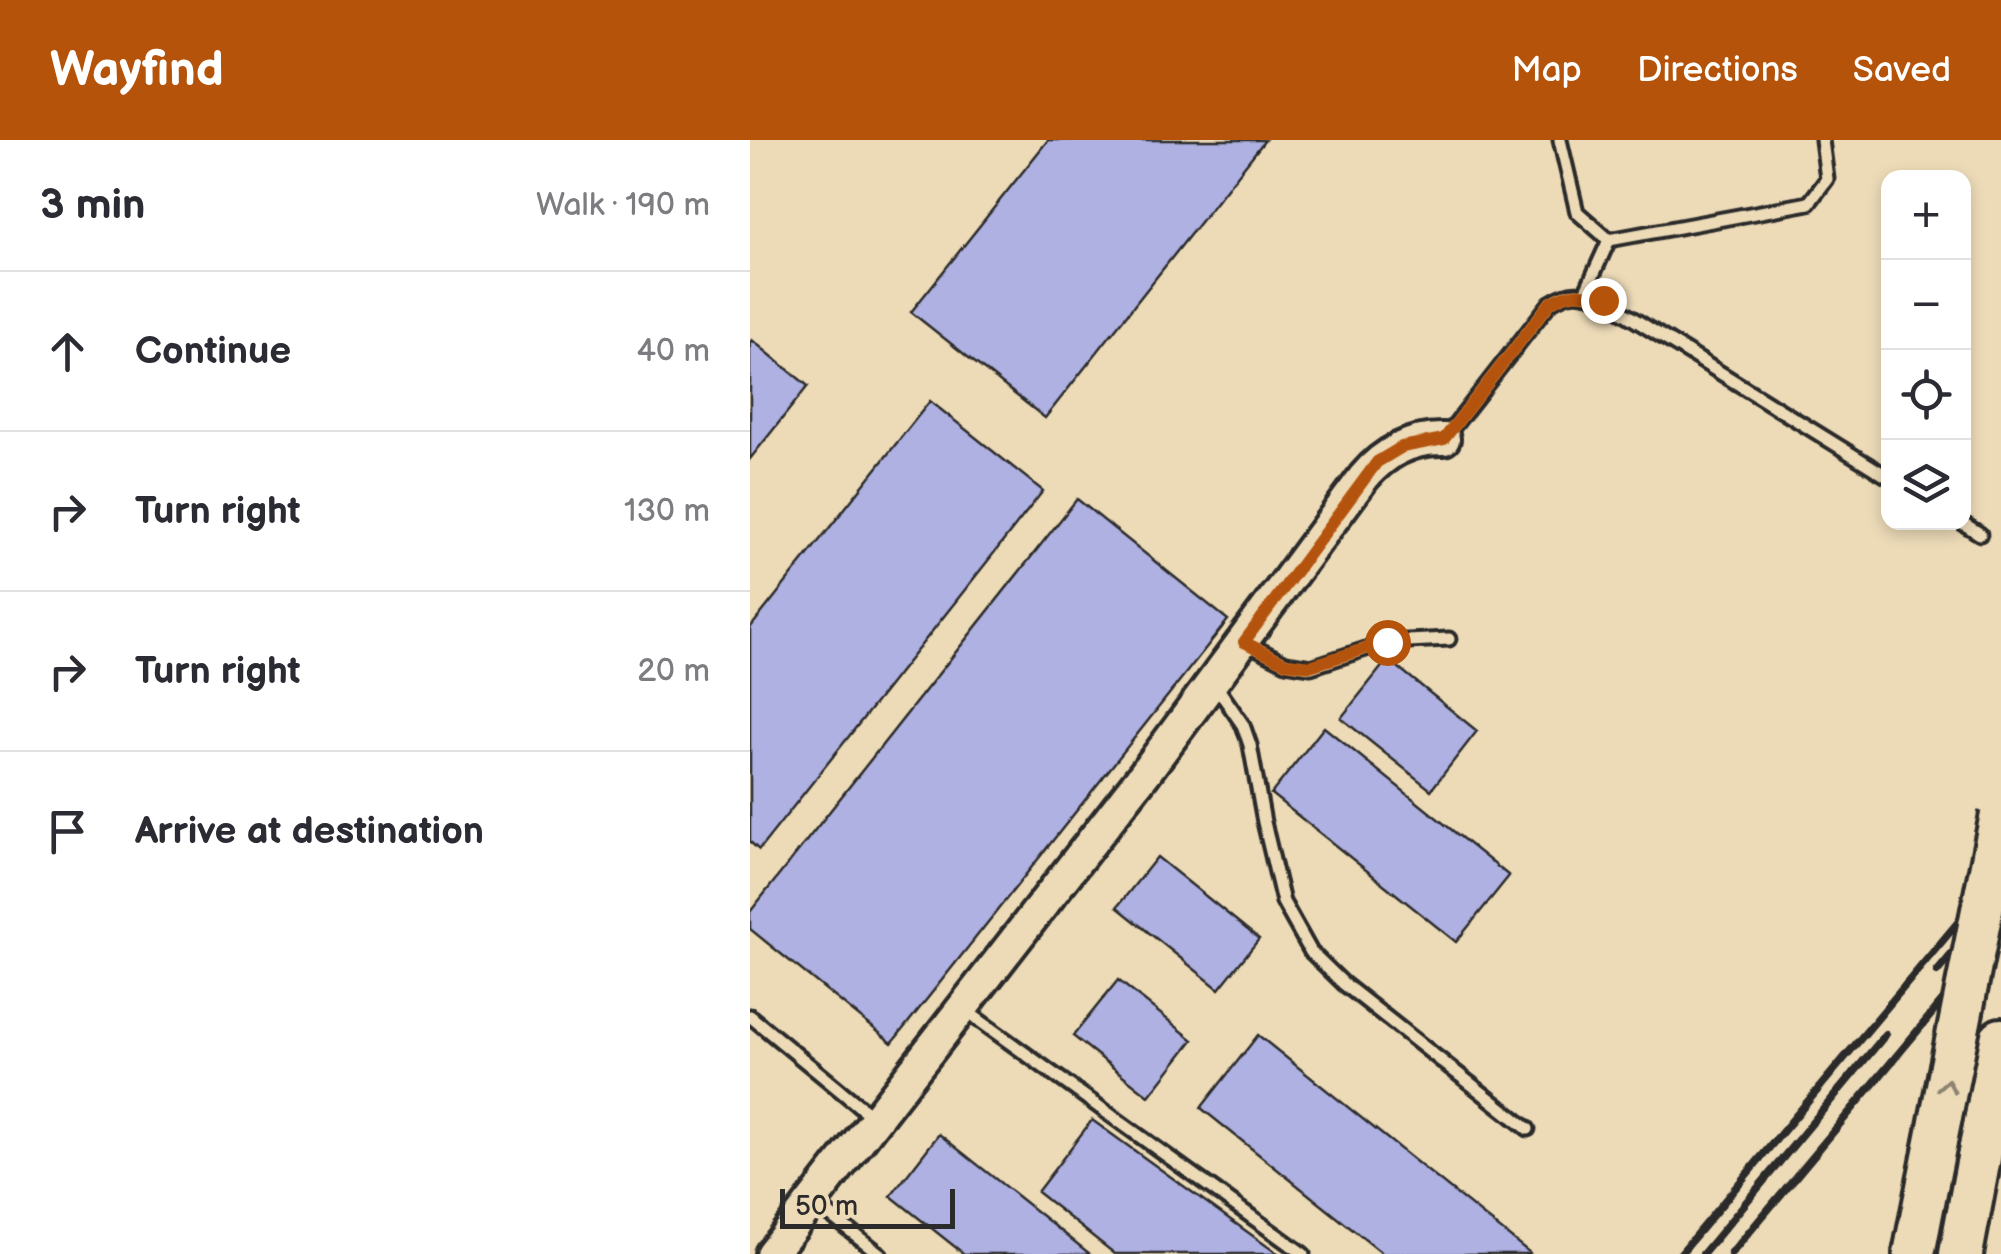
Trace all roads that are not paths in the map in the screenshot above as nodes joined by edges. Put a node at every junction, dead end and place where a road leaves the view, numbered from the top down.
1 (1560, 140) edge
2 (1822, 140) edge
3 (1609, 240) junction
4 (1585, 293) junction
5 (1444, 439) joint
6 (1881, 473) edge
7 (1971, 528) edge
8 (1980, 534) dead end
9 (1449, 638) dead end
10 (1244, 642) junction
11 (1214, 682) junction
12 (2001, 815) edge
13 (962, 1008) junction
14 (750, 1016) edge
15 (2001, 1040) edge
16 (875, 1120) junction
17 (1528, 1129) dead end
18 (812, 1200) junction
19 (771, 1254) edge
20 (880, 1254) edge
21 (1304, 1254) edge
22 (1914, 1254) edge
23 (1962, 1254) edge

1 - 3 lane
2 - 3 lane
3 - 4 lane
4 - 5 lane
4 - 6 lane
5 - 10 street
7 - 8 lane
9 - 10 lane
10 - 11 street
11 - 13 street
11 - 17 lane
22 -> 12 highway, bridge
13 - 16 street
13 - 21 lane
14 - 16 lane
15 - 23 highway
16 - 18 street
18 - 19 street
18 - 20 lane

